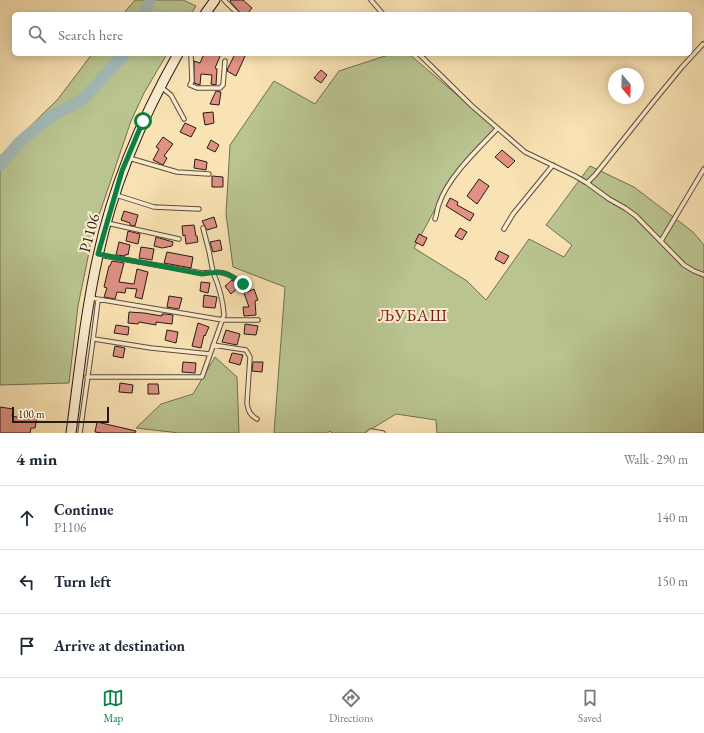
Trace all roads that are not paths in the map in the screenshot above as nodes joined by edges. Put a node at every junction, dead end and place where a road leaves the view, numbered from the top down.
1 (215, 0) edge
2 (224, 0) edge
3 (371, 0) edge
4 (206, 12) edge
5 (236, 12) edge
6 (381, 12) edge
7 (703, 44) edge
8 (177, 56) edge
9 (191, 56) edge
10 (421, 56) edge
11 (225, 61) dead end
12 (160, 87) junction
13 (184, 118) dead end
14 (497, 129) junction
15 (128, 158) junction
16 (553, 165) junction
17 (704, 169) edge
18 (209, 174) dead end
19 (587, 182) junction
20 (115, 195) junction
21 (199, 209) dead end
22 (435, 219) dead end
23 (107, 223) junction
24 (203, 228) dead end
25 (504, 229) dead end
26 (179, 239) dead end
27 (661, 241) junction
28 (98, 254) junction
29 (213, 272) junction
30 (704, 275) edge
31 (243, 284) dead end
32 (94, 299) junction
33 (223, 320) junction
34 (258, 320) dead end
35 (94, 339) junction
36 (213, 345) junction
37 (210, 354) junction
38 (87, 377) junction
39 (257, 419) dead end
40 (71, 433) edge
41 (80, 433) edge
42 (368, 433) edge
43 (383, 433) edge

1 - 4 main road
2 - 5 lane
3 - 6 lane
7 - 19 lane
8 - 12 main road, P1106
9 - 11 lane
10 - 14 lane
12 - 13 lane
12 - 15 main road, P1106
14 - 16 lane
14 - 22 lane
15 - 18 lane
15 - 20 main road, P1106
16 - 19 lane
16 - 25 lane
17 - 27 lane
19 - 27 lane
20 - 21 lane
20 - 23 main road, P1106
23 - 26 lane
23 - 28 main road, P1106
24 - 29 lane
27 - 30 lane
28 - 29 lane
28 - 32 main road, P1106
29 - 31 lane
29 - 33 lane
32 - 33 lane
32 - 35 lane
32 - 40 main road, P1106
33 - 34 lane
33 - 36 lane
35 - 37 lane
35 - 38 lane
36 - 37 lane
36 - 39 lane
37 - 38 lane
38 - 41 lane
42 - 43 lane

